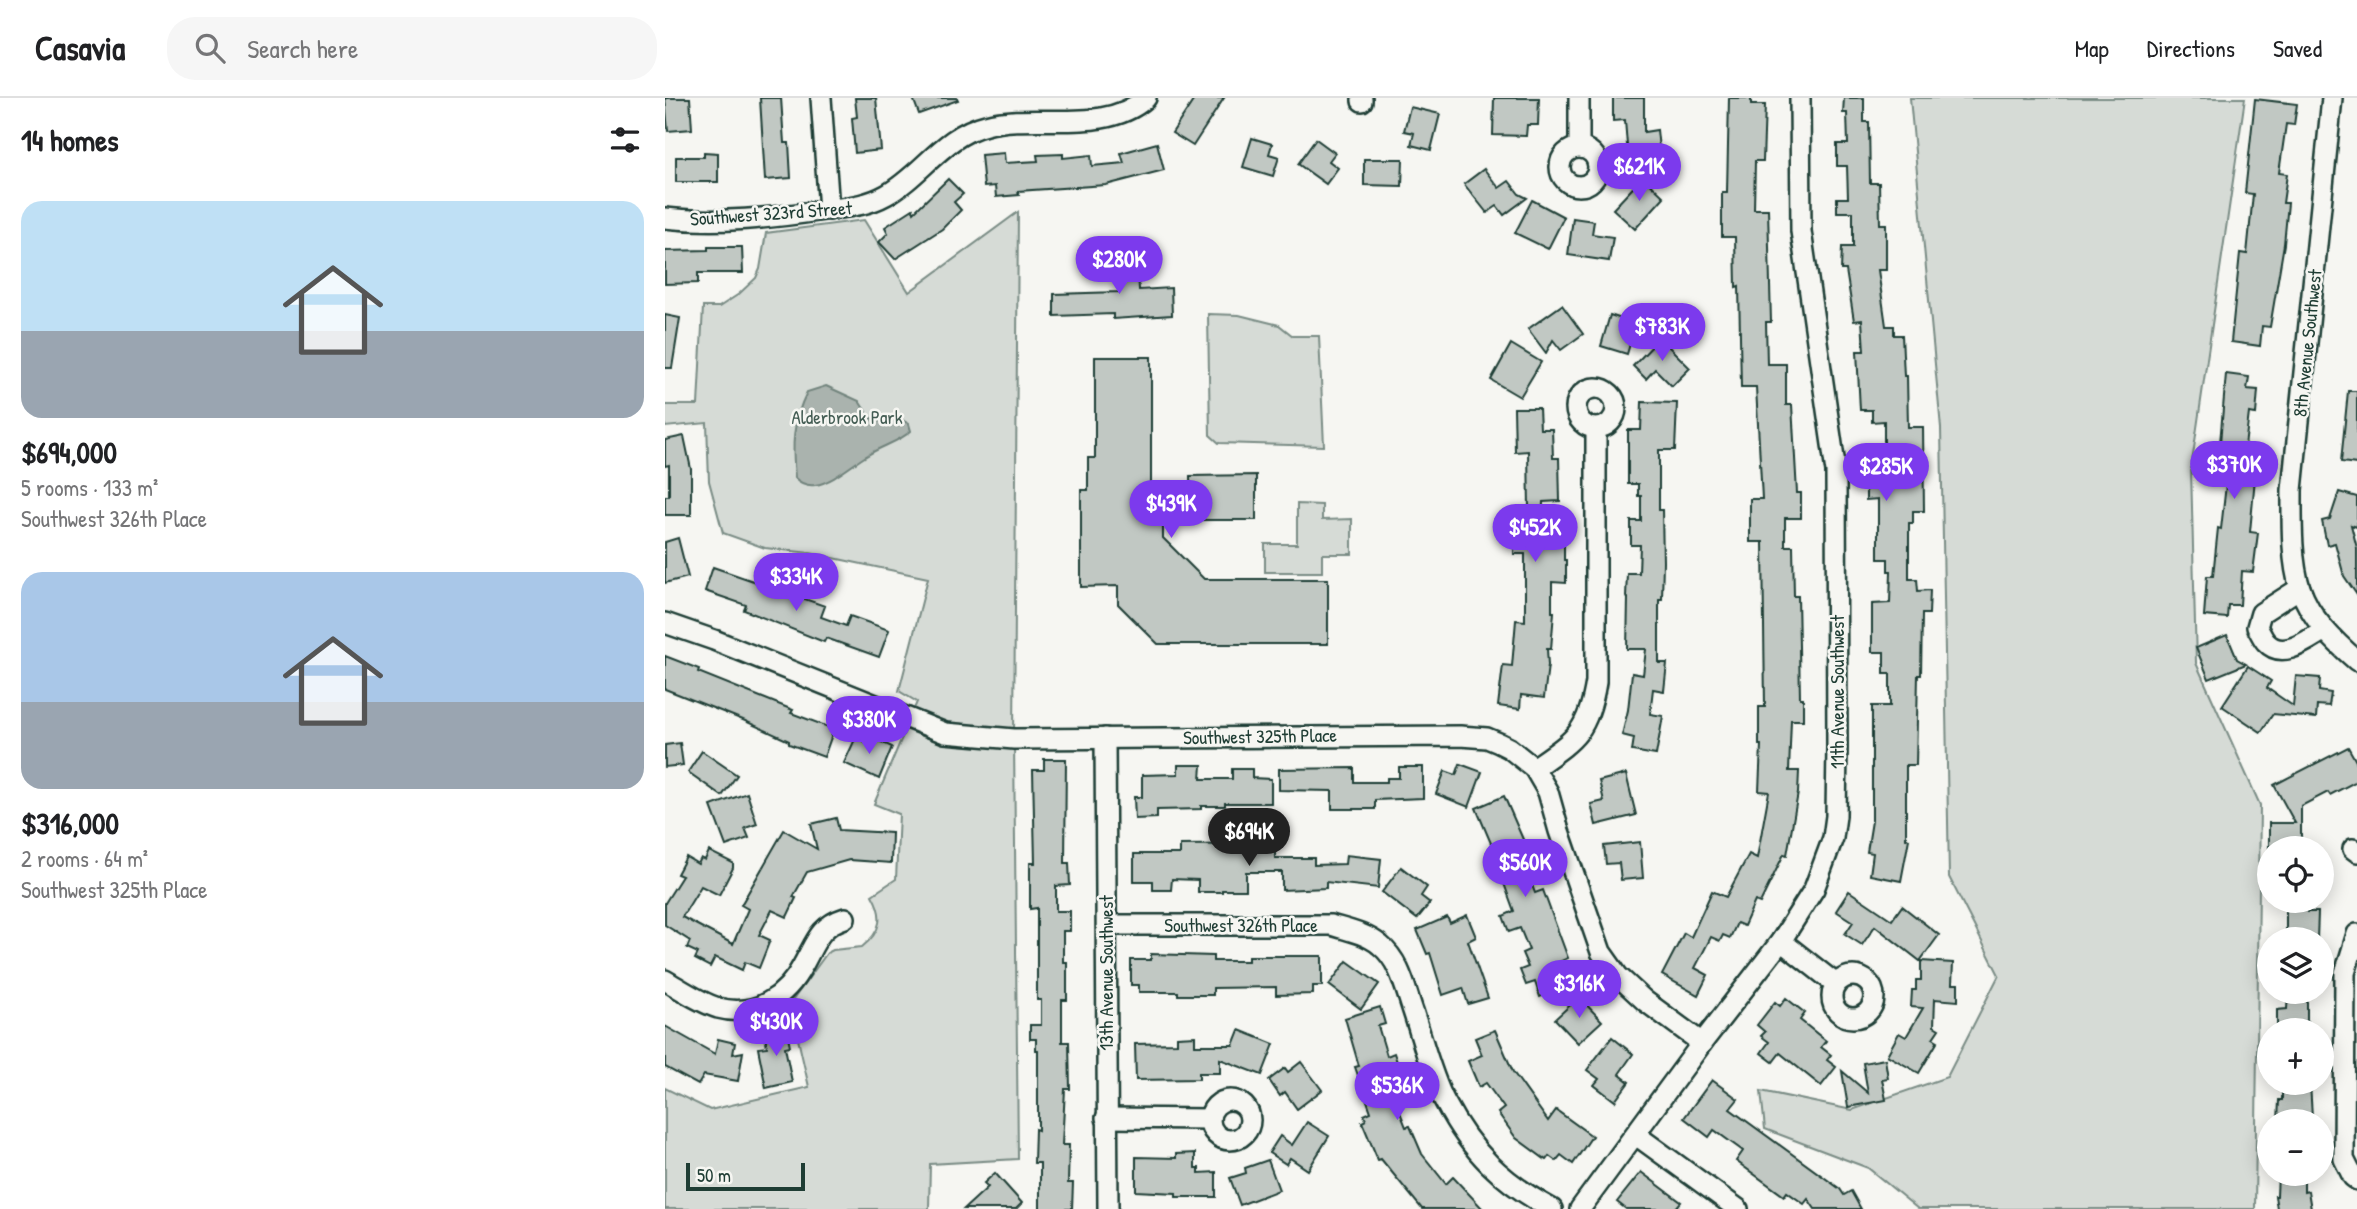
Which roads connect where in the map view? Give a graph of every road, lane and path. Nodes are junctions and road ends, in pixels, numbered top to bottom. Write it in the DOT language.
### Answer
graph roads {
  1 [pos="821,98"];
  2 [pos="1579,98"];
  3 [pos="1800,98"];
  4 [pos="2332,98"];
  5 [pos="1144,100"];
  6 [pos="1579,147"];
  7 [pos="829,209"];
  8 [pos="665,218"];
  9 [pos="1596,429"];
  10 [pos="2300,588"];
  11 [pos="665,623"];
  12 [pos="2325,630"];
  13 [pos="2357,661"];
  14 [pos="1105,738"];
  15 [pos="1534,768"];
  16 [pos="845,918"];
  17 [pos="1107,925"];
  18 [pos="2357,934"];
  19 [pos="1781,941"];
  20 [pos="665,981"];
  21 [pos="1836,984"];
  22 [pos="1702,1043"];
  23 [pos="1106,1118"];
  24 [pos="1210,1119"];
  25 [pos="1636,1135"];
  26 [pos="2357,1180"];
  27 [pos="1108,1209"];
  28 [pos="1552,1209"];
  29 [pos="1580,1209"];
  30 [pos="1738,1209"];
  1 -- 7 [label="street"];
  2 -- 6 [label="street"];
  3 -- 19 [label="street, 11th Avenue Southwest"];
  4 -- 10 [label="street, 8th Avenue Southwest"];
  5 -- 7 [label="street, Southwest 323rd Street"];
  7 -- 8 [label="street, Southwest 323rd Street"];
  9 -- 15 [label="street"];
  10 -- 12 [label="street, 8th Avenue Southwest"];
  10 -- 12 [label="street"];
  11 -- 14 [label="street, Southwest 325th Place"];
  12 -- 13 [label="street, 8th Avenue Southwest"];
  14 -- 15 [label="street, Southwest 325th Place"];
  14 -- 17 [label="street, 13th Avenue Southwest"];
  15 -- 22 [label="street, Southwest 325th Place"];
  16 -- 20 [label="street"];
  17 -- 23 [label="street, 13th Avenue Southwest"];
  17 -- 28 [label="street, Southwest 326th Place"];
  18 -- 26 [label="street"];
  19 -- 21 [label="street"];
  19 -- 22 [label="street, 11th Avenue Southwest"];
  22 -- 25 [label="street, 11th Avenue Southwest"];
  23 -- 24 [label="street"];
  23 -- 27 [label="street, 13th Avenue Southwest"];
  25 -- 29 [label="street, 11th Avenue Southwest"];
  25 -- 30 [label="street"];
}
